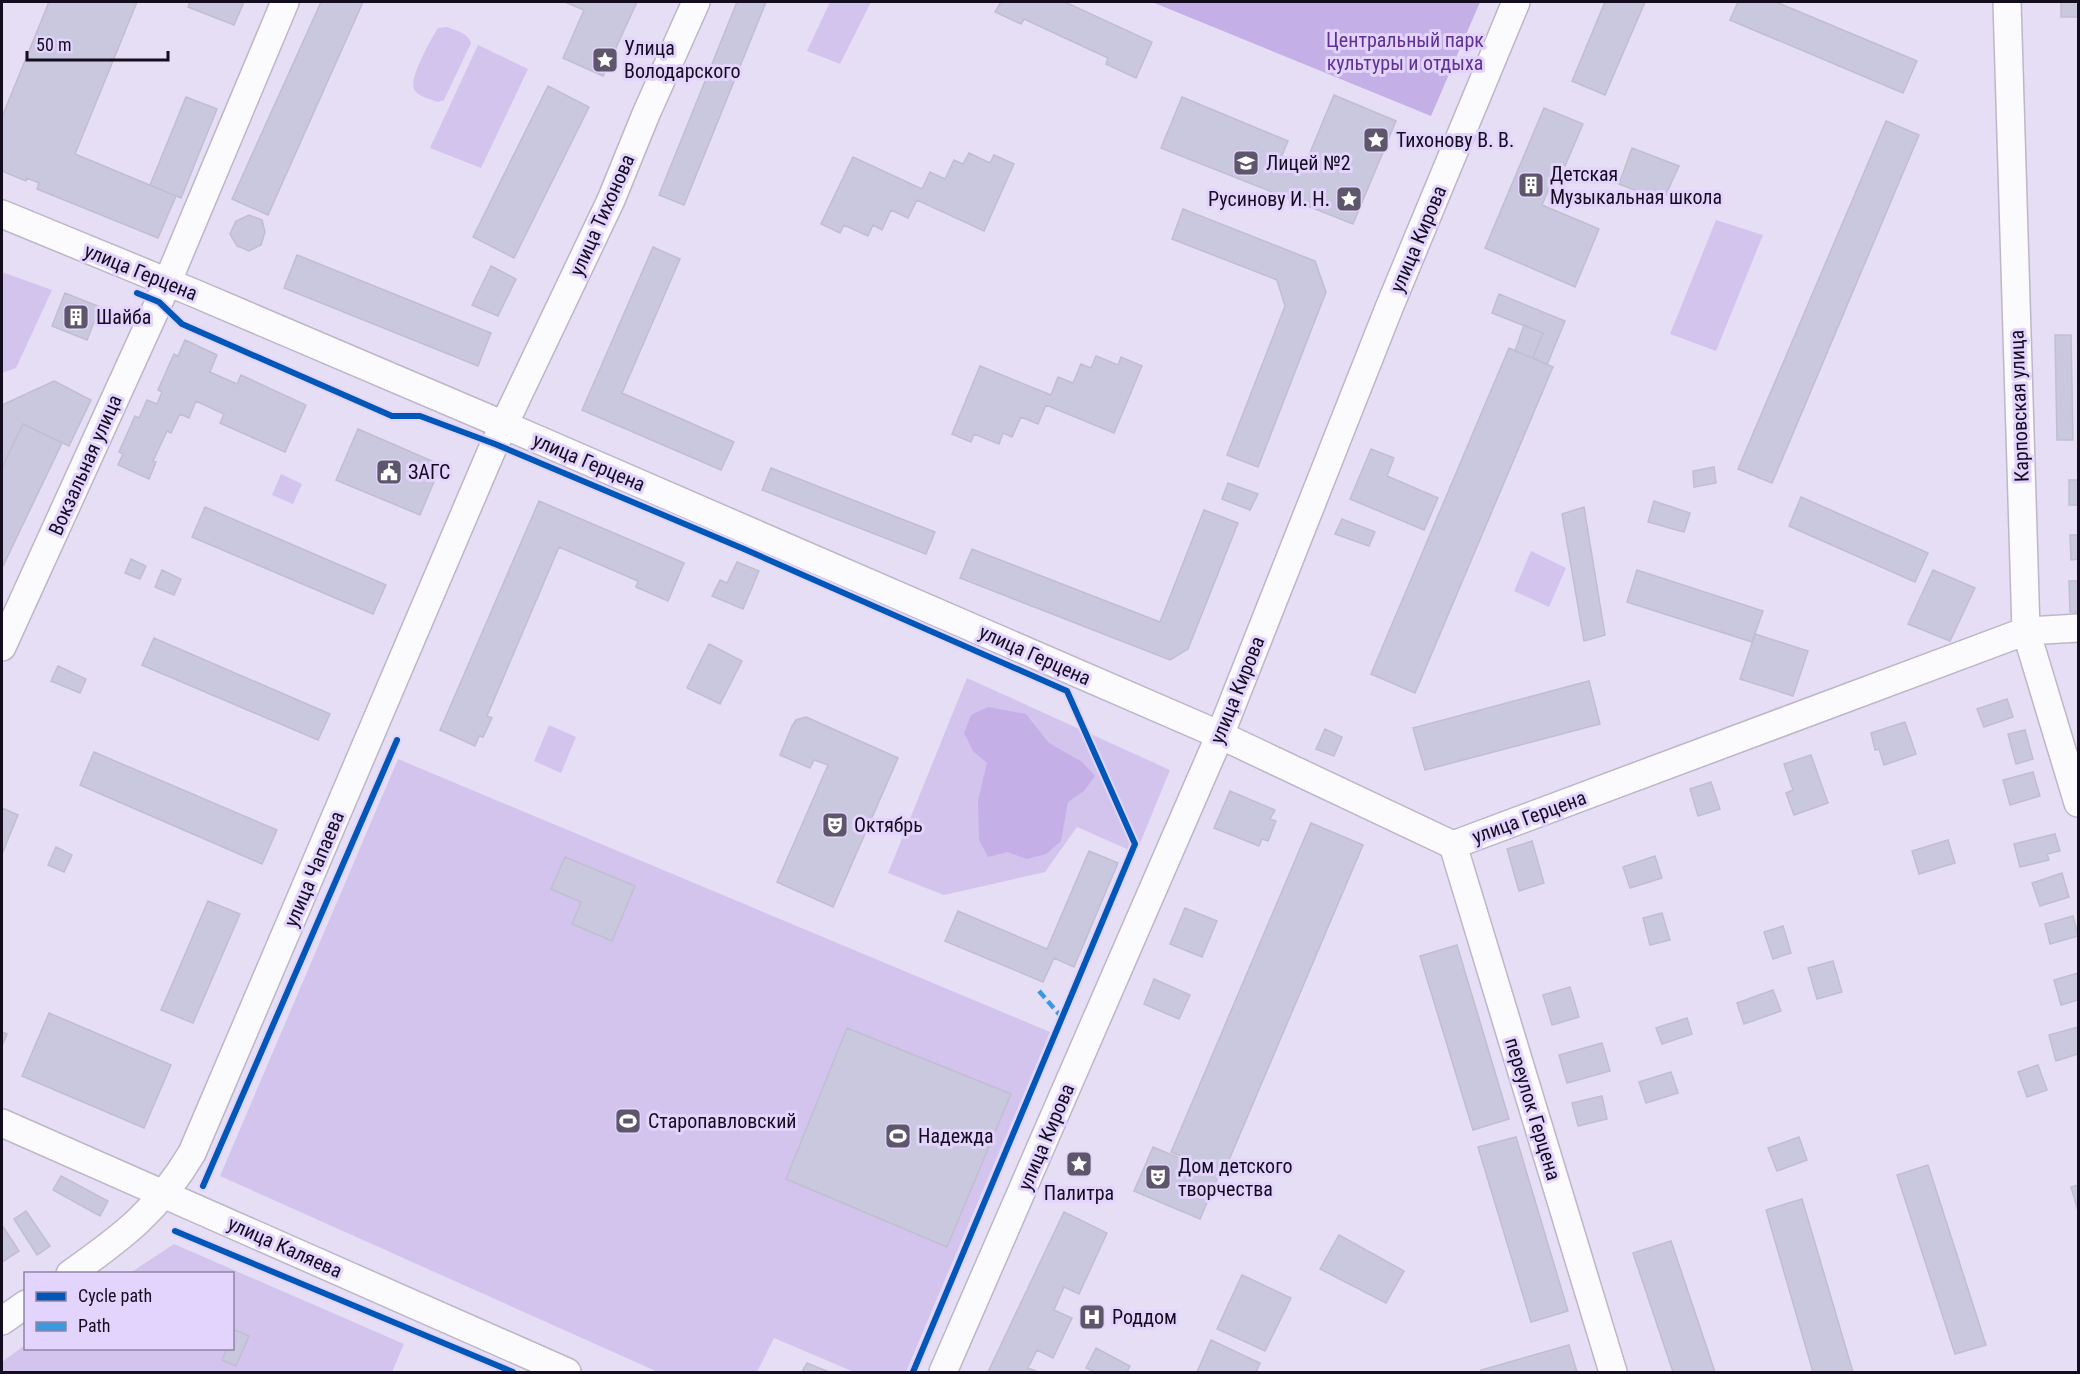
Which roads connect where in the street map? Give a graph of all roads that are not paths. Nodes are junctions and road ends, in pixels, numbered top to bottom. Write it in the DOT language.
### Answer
graph roads {
  1 [pos="285,2"];
  2 [pos="696,2"];
  3 [pos="1516,2"];
  4 [pos="2007,2"];
  5 [pos="2,214"];
  6 [pos="166,282"];
  7 [pos="503,426"];
  8 [pos="2079,628"];
  9 [pos="2026,631"];
  10 [pos="2,647"];
  11 [pos="1220,735"];
  12 [pos="2079,803"];
  13 [pos="1454,845"];
  14 [pos="2,1123"];
  15 [pos="164,1194"];
  16 [pos="73,1272"];
  17 [pos="24,1305"];
  18 [pos="2,1321"];
  19 [pos="567,1372"];
  20 [pos="944,1372"];
  21 [pos="1613,1372"];
  1 -- 6 [label="street, Вокзальная улица"];
  2 -- 7 [label="street, улица Тихонова"];
  3 -- 11 [label="street, улица Кирова"];
  4 -- 9 [label="street, Карповская улица"];
  5 -- 6 [label="street, улица Герцена"];
  6 -- 7 [label="street, улица Герцена"];
  6 -- 10 [label="street, Вокзальная улица"];
  7 -- 11 [label="street, улица Герцена"];
  7 -- 15 [label="street, улица Чапаева"];
  8 -- 9 [label="street, улица Герцена"];
  9 -- 12 [label="street, Карповская улица"];
  9 -- 13 [label="street, улица Герцена"];
  11 -- 13 [label="street, улица Герцена"];
  11 -- 20 [label="street, улица Кирова"];
  13 -- 21 [label="street, переулок Герцена"];
  14 -- 15 [label="street, улица Каляева"];
  15 -- 16 [label="street, улица Чапаева"];
  15 -- 19 [label="street, улица Каляева"];
  17 -- 18 [label="street"];
}
